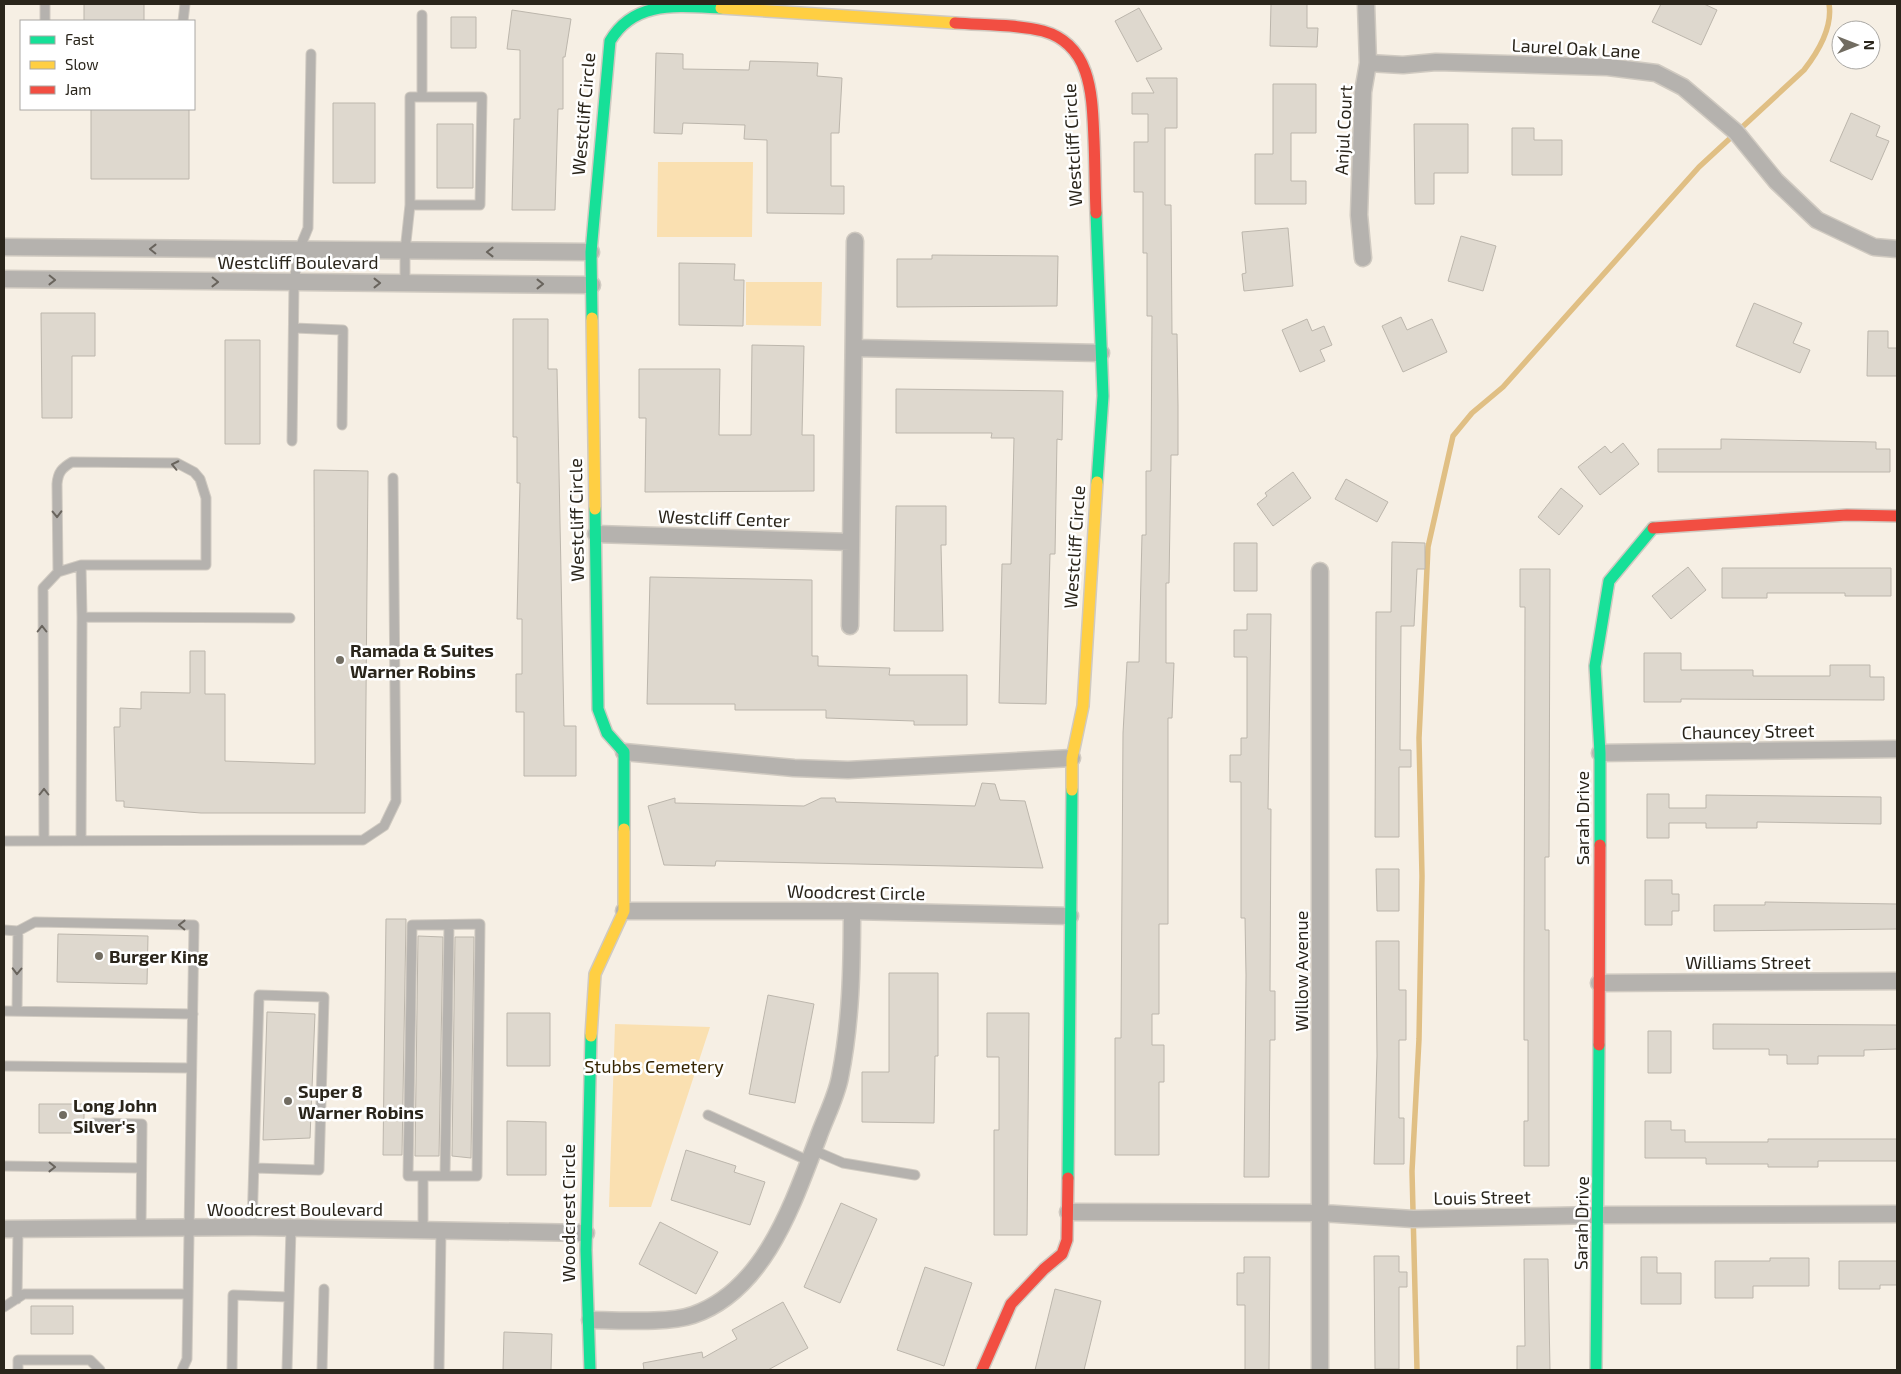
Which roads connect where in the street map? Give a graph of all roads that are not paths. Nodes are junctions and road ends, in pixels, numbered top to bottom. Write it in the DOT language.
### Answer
graph roads {
  1 [pos="45,4"];
  2 [pos="185,4"];
  3 [pos="1366,4"];
  4 [pos="422,15"];
  5 [pos="45,20"];
  6 [pos="183,20"];
  7 [pos="312,54"];
  8 [pos="1368,64"];
  9 [pos="422,98"];
  10 [pos="410,205"];
  11 [pos="855,241"];
  12 [pos="4,247"];
  13 [pos="299,250"];
  14 [pos="1897,250"];
  15 [pos="405,251"];
  16 [pos="591,252"];
  17 [pos="1362,258"];
  18 [pos="4,279"];
  19 [pos="294,282"];
  20 [pos="405,283"];
  21 [pos="592,285"];
  22 [pos="294,328"];
  23 [pos="854,348"];
  24 [pos="1100,353"];
  25 [pos="342,425"];
  26 [pos="292,441"];
  27 [pos="393,478"];
  28 [pos="1897,516"];
  29 [pos="596,534"];
  30 [pos="851,542"];
  31 [pos="81,565"];
  32 [pos="1320,571"];
  33 [pos="58,572"];
  34 [pos="82,617"];
  35 [pos="290,618"];
  36 [pos="850,626"];
  37 [pos="1897,749"];
  38 [pos="624,752"];
  39 [pos="1600,753"];
  40 [pos="1072,758"];
  41 [pos="81,840"];
  42 [pos="4,841"];
  43 [pos="44,841"];
  44 [pos="624,911"];
  45 [pos="852,911"];
  46 [pos="1070,916"];
  47 [pos="449,925"];
  48 [pos="4,930"];
  49 [pos="18,930"];
  50 [pos="1897,981"];
  51 [pos="1599,983"];
  52 [pos="4,1011"];
  53 [pos="17,1011"];
  54 [pos="193,1014"];
  55 [pos="4,1066"];
  56 [pos="191,1068"];
  57 [pos="708,1115"];
  58 [pos="93,1123"];
  59 [pos="811,1155"];
  60 [pos="4,1166"];
  61 [pos="141,1168"];
  62 [pos="254,1168"];
  63 [pos="915,1175"];
  64 [pos="423,1176"];
  65 [pos="445,1176"];
  66 [pos="1068,1212"];
  67 [pos="1321,1213"];
  68 [pos="1897,1214"];
  69 [pos="1599,1215"];
  70 [pos="252,1227"];
  71 [pos="141,1228"];
  72 [pos="188,1228"];
  73 [pos="291,1228"];
  74 [pos="11,1230"];
  75 [pos="423,1230"];
  76 [pos="441,1230"];
  77 [pos="586,1233"];
  78 [pos="324,1289"];
  79 [pos="187,1294"];
  80 [pos="289,1296"];
  81 [pos="17,1299"];
  82 [pos="4,1307"];
  83 [pos="590,1320"];
  84 [pos="18,1370"];
  85 [pos="100,1370"];
  86 [pos="182,1370"];
  87 [pos="232,1370"];
  88 [pos="287,1370"];
  89 [pos="322,1370"];
  90 [pos="439,1370"];
  91 [pos="590,1370"];
  92 [pos="982,1370"];
  93 [pos="1320,1370"];
  94 [pos="1596,1370"];
  1 -- 5 [label="lane"];
  2 -- 6 [label="lane"];
  3 -- 8 [label="street, Anjul Court"];
  4 -- 9 [label="lane"];
  7 -- 13 [label="lane"];
  8 -- 14 [label="street, Laurel Oak Lane"];
  8 -- 17 [label="street, Anjul Court"];
  9 -- 10 [label="lane"];
  9 -- 10 [label="lane"];
  10 -- 15 [label="lane"];
  11 -- 23 [label="street"];
  13 -- 12 [label="street, Westcliff Boulevard, one-way"];
  13 -- 15 [label="street, Westcliff Boulevard"];
  13 -- 19 [label="lane"];
  16 -- 15 [label="street, Westcliff Boulevard, one-way"];
  15 -- 20 [label="lane"];
  16 -- 21 [label="street, Westcliff Circle"];
  16 -- 24 [label="street, Westcliff Circle"];
  18 -- 19 [label="street, Westcliff Boulevard, one-way"];
  19 -- 20 [label="street, Westcliff Boulevard, one-way"];
  19 -- 22 [label="lane"];
  20 -- 21 [label="street, Westcliff Boulevard, one-way"];
  21 -- 29 [label="street, Westcliff Circle"];
  22 -- 25 [label="lane"];
  22 -- 26 [label="lane"];
  23 -- 24 [label="street"];
  23 -- 30 [label="street"];
  24 -- 40 [label="street, Westcliff Circle"];
  27 -- 41 [label="lane"];
  28 -- 39 [label="street, Sarah Drive"];
  29 -- 30 [label="street, Westcliff Center"];
  29 -- 38 [label="street, Westcliff Circle"];
  30 -- 36 [label="street"];
  31 -- 33 [label="lane"];
  31 -- 33 [label="lane, one-way"];
  31 -- 34 [label="lane"];
  32 -- 67 [label="street, Willow Avenue"];
  43 -- 33 [label="lane, one-way"];
  34 -- 35 [label="lane"];
  34 -- 41 [label="lane"];
  37 -- 39 [label="street, Chauncey Street"];
  38 -- 40 [label="street"];
  38 -- 44 [label="street"];
  39 -- 51 [label="street, Sarah Drive"];
  40 -- 46 [label="street, Westcliff Circle"];
  41 -- 43 [label="lane"];
  42 -- 43 [label="lane"];
  44 -- 45 [label="street, Woodcrest Circle"];
  44 -- 77 [label="street, Woodcrest Circle"];
  45 -- 46 [label="street, Woodcrest Circle"];
  45 -- 59 [label="street"];
  46 -- 66 [label="street"];
  47 -- 64 [label="lane"];
  47 -- 65 [label="lane"];
  47 -- 65 [label="lane"];
  48 -- 49 [label="lane"];
  49 -- 53 [label="lane, one-way"];
  54 -- 49 [label="lane, one-way"];
  50 -- 51 [label="street, Williams Street"];
  51 -- 69 [label="street, Sarah Drive"];
  52 -- 53 [label="lane"];
  53 -- 54 [label="lane"];
  54 -- 56 [label="lane"];
  55 -- 56 [label="lane"];
  56 -- 72 [label="lane"];
  57 -- 59 [label="lane"];
  58 -- 61 [label="lane"];
  59 -- 63 [label="lane"];
  59 -- 83 [label="street"];
  60 -- 61 [label="lane, one-way"];
  61 -- 71 [label="lane"];
  62 -- 62 [label="lane"];
  62 -- 70 [label="lane"];
  64 -- 65 [label="lane"];
  64 -- 75 [label="lane"];
  66 -- 67 [label="street, Louis Street"];
  66 -- 92 [label="street"];
  67 -- 69 [label="street, Louis Street"];
  67 -- 93 [label="street, Willow Avenue"];
  68 -- 69 [label="street, Louis Street"];
  69 -- 94 [label="street, Sarah Drive"];
  70 -- 72 [label="street, Woodcrest Boulevard"];
  70 -- 73 [label="street, Woodcrest Boulevard"];
  71 -- 72 [label="street, Woodcrest Boulevard"];
  71 -- 74 [label="street, Woodcrest Boulevard"];
  72 -- 79 [label="lane"];
  73 -- 75 [label="street, Woodcrest Boulevard"];
  73 -- 80 [label="lane"];
  74 -- 81 [label="lane"];
  75 -- 76 [label="street, Woodcrest Boulevard"];
  76 -- 77 [label="street, Woodcrest Boulevard"];
  76 -- 90 [label="lane"];
  77 -- 83 [label="street, Woodcrest Circle"];
  78 -- 89 [label="lane"];
  79 -- 81 [label="lane"];
  79 -- 86 [label="lane"];
  80 -- 87 [label="lane"];
  80 -- 88 [label="lane"];
  81 -- 82 [label="lane"];
  83 -- 91 [label="street, Woodcrest Circle"];
  84 -- 85 [label="lane"];
}
